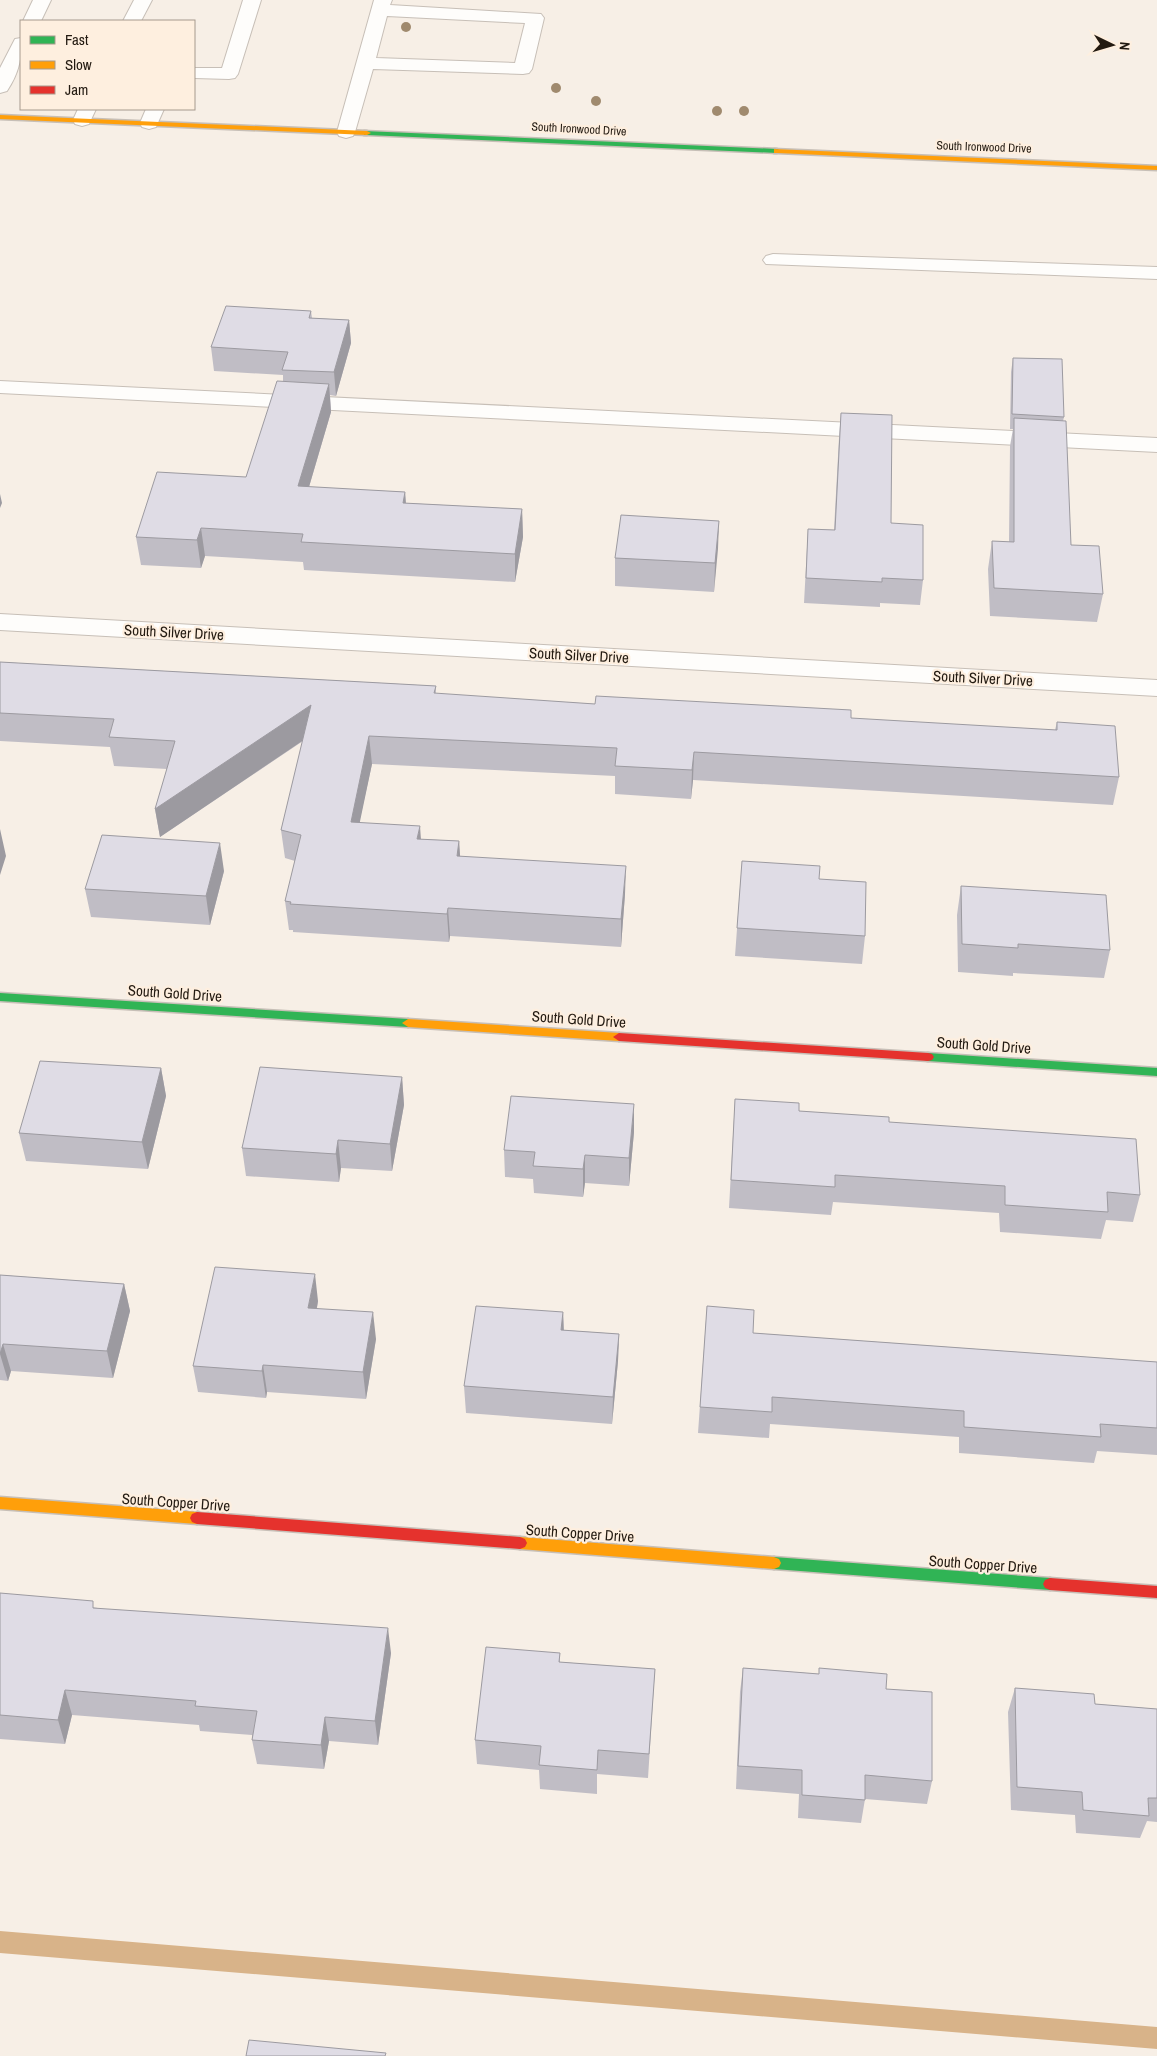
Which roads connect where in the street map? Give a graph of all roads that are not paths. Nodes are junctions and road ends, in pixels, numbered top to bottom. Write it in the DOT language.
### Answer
graph roads {
  1 [pos="42,0"];
  2 [pos="143,0"];
  3 [pos="252,0"];
  4 [pos="381,5"];
  5 [pos="32,20"];
  6 [pos="133,20"];
  7 [pos="20,44"];
  8 [pos="365,64"];
  9 [pos="5,66"];
  10 [pos="195,73"];
  11 [pos="0,87"];
  12 [pos="84,115"];
  13 [pos="152,116"];
  14 [pos="0,117"];
  15 [pos="346,132"];
  16 [pos="1157,168"];
  17 [pos="773,260"];
  18 [pos="1157,273"];
  19 [pos="0,387"];
  20 [pos="1157,445"];
  21 [pos="0,622"];
  22 [pos="1157,688"];
  23 [pos="0,997"];
  24 [pos="1157,1072"];
  25 [pos="0,1503"];
  26 [pos="1157,1592"];
  1 -- 5 [label="street"];
  2 -- 6 [label="street"];
  3 -- 10 [label="street"];
  4 -- 8 [label="street"];
  4 -- 8 [label="street"];
  7 -- 9 [label="street"];
  8 -- 15 [label="street"];
  9 -- 11 [label="street"];
  12 -- 13 [label="street, South Ironwood Drive"];
  12 -- 14 [label="street, South Ironwood Drive"];
  13 -- 15 [label="street, South Ironwood Drive"];
  15 -- 16 [label="street, South Ironwood Drive"];
  17 -- 18 [label="street"];
  19 -- 20 [label="street"];
  21 -- 22 [label="street, South Silver Drive"];
  23 -- 24 [label="street, South Gold Drive"];
  25 -- 26 [label="street, South Copper Drive"];
}
